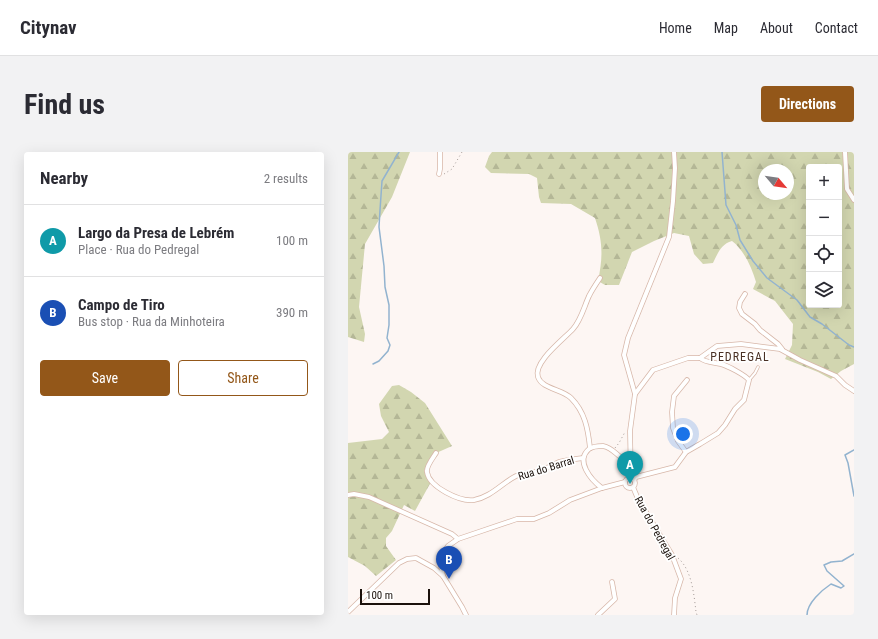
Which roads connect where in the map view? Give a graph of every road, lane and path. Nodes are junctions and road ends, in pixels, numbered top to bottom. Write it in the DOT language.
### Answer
graph roads {
  1 [pos="440,152"];
  2 [pos="462,152"];
  3 [pos="674,152"];
  4 [pos="845,152"];
  5 [pos="439,174"];
  6 [pos="854,200"];
  7 [pos="600,278"];
  8 [pos="745,294"];
  9 [pos="784,351"];
  10 [pos="700,358"];
  11 [pos="758,367"];
  12 [pos="687,380"];
  13 [pos="749,380"];
  14 [pos="854,391"];
  15 [pos="635,394"];
  16 [pos="630,431"];
  17 [pos="590,448"];
  18 [pos="613,450"];
  19 [pos="686,452"];
  20 [pos="436,453"];
  21 [pos="583,458"];
  22 [pos="630,458"];
  23 [pos="632,479"];
  24 [pos="625,482"];
  25 [pos="633,487"];
  26 [pos="602,488"];
  27 [pos="348,495"];
  28 [pos="458,539"];
  29 [pos="672,555"];
  30 [pos="443,576"];
  31 [pos="612,582"];
  32 [pos="348,612"];
  33 [pos="466,615"];
  34 [pos="598,615"];
  35 [pos="674,615"];
  36 [pos="697,615"];
  1 -- 5 [label="street"];
  2 -- 5 [label="path"];
  3 -- 15 [label="street"];
  4 -- 6 [label="street"];
  7 -- 17 [label="street"];
  8 -- 9 [label="street"];
  9 -- 10 [label="street"];
  9 -- 14 [label="street"];
  10 -- 13 [label="street"];
  10 -- 15 [label="street"];
  11 -- 13 [label="lane"];
  12 -- 19 [label="street"];
  13 -- 19 [label="street"];
  15 -- 16 [label="street"];
  16 -- 18 [label="path"];
  16 -- 22 [label="street"];
  17 -- 18 [label="street"];
  17 -- 21 [label="street"];
  18 -- 22 [label="street"];
  19 -- 23 [label="street"];
  20 -- 21 [label="street, Rua do Barral"];
  21 -- 26 [label="street"];
  22 -- 23 [label="street"];
  23 -- 24 [label="street"];
  23 -- 25 [label="street"];
  24 -- 25 [label="street"];
  24 -- 26 [label="street"];
  25 -- 29 [label="street, Rua do Pedregal"];
  26 -- 28 [label="street"];
  27 -- 28 [label="street"];
  28 -- 30 [label="street"];
  29 -- 35 [label="street, Rua do Pedregal"];
  29 -- 36 [label="path"];
  30 -- 32 [label="street"];
  30 -- 33 [label="street"];
  31 -- 34 [label="street"];
}
